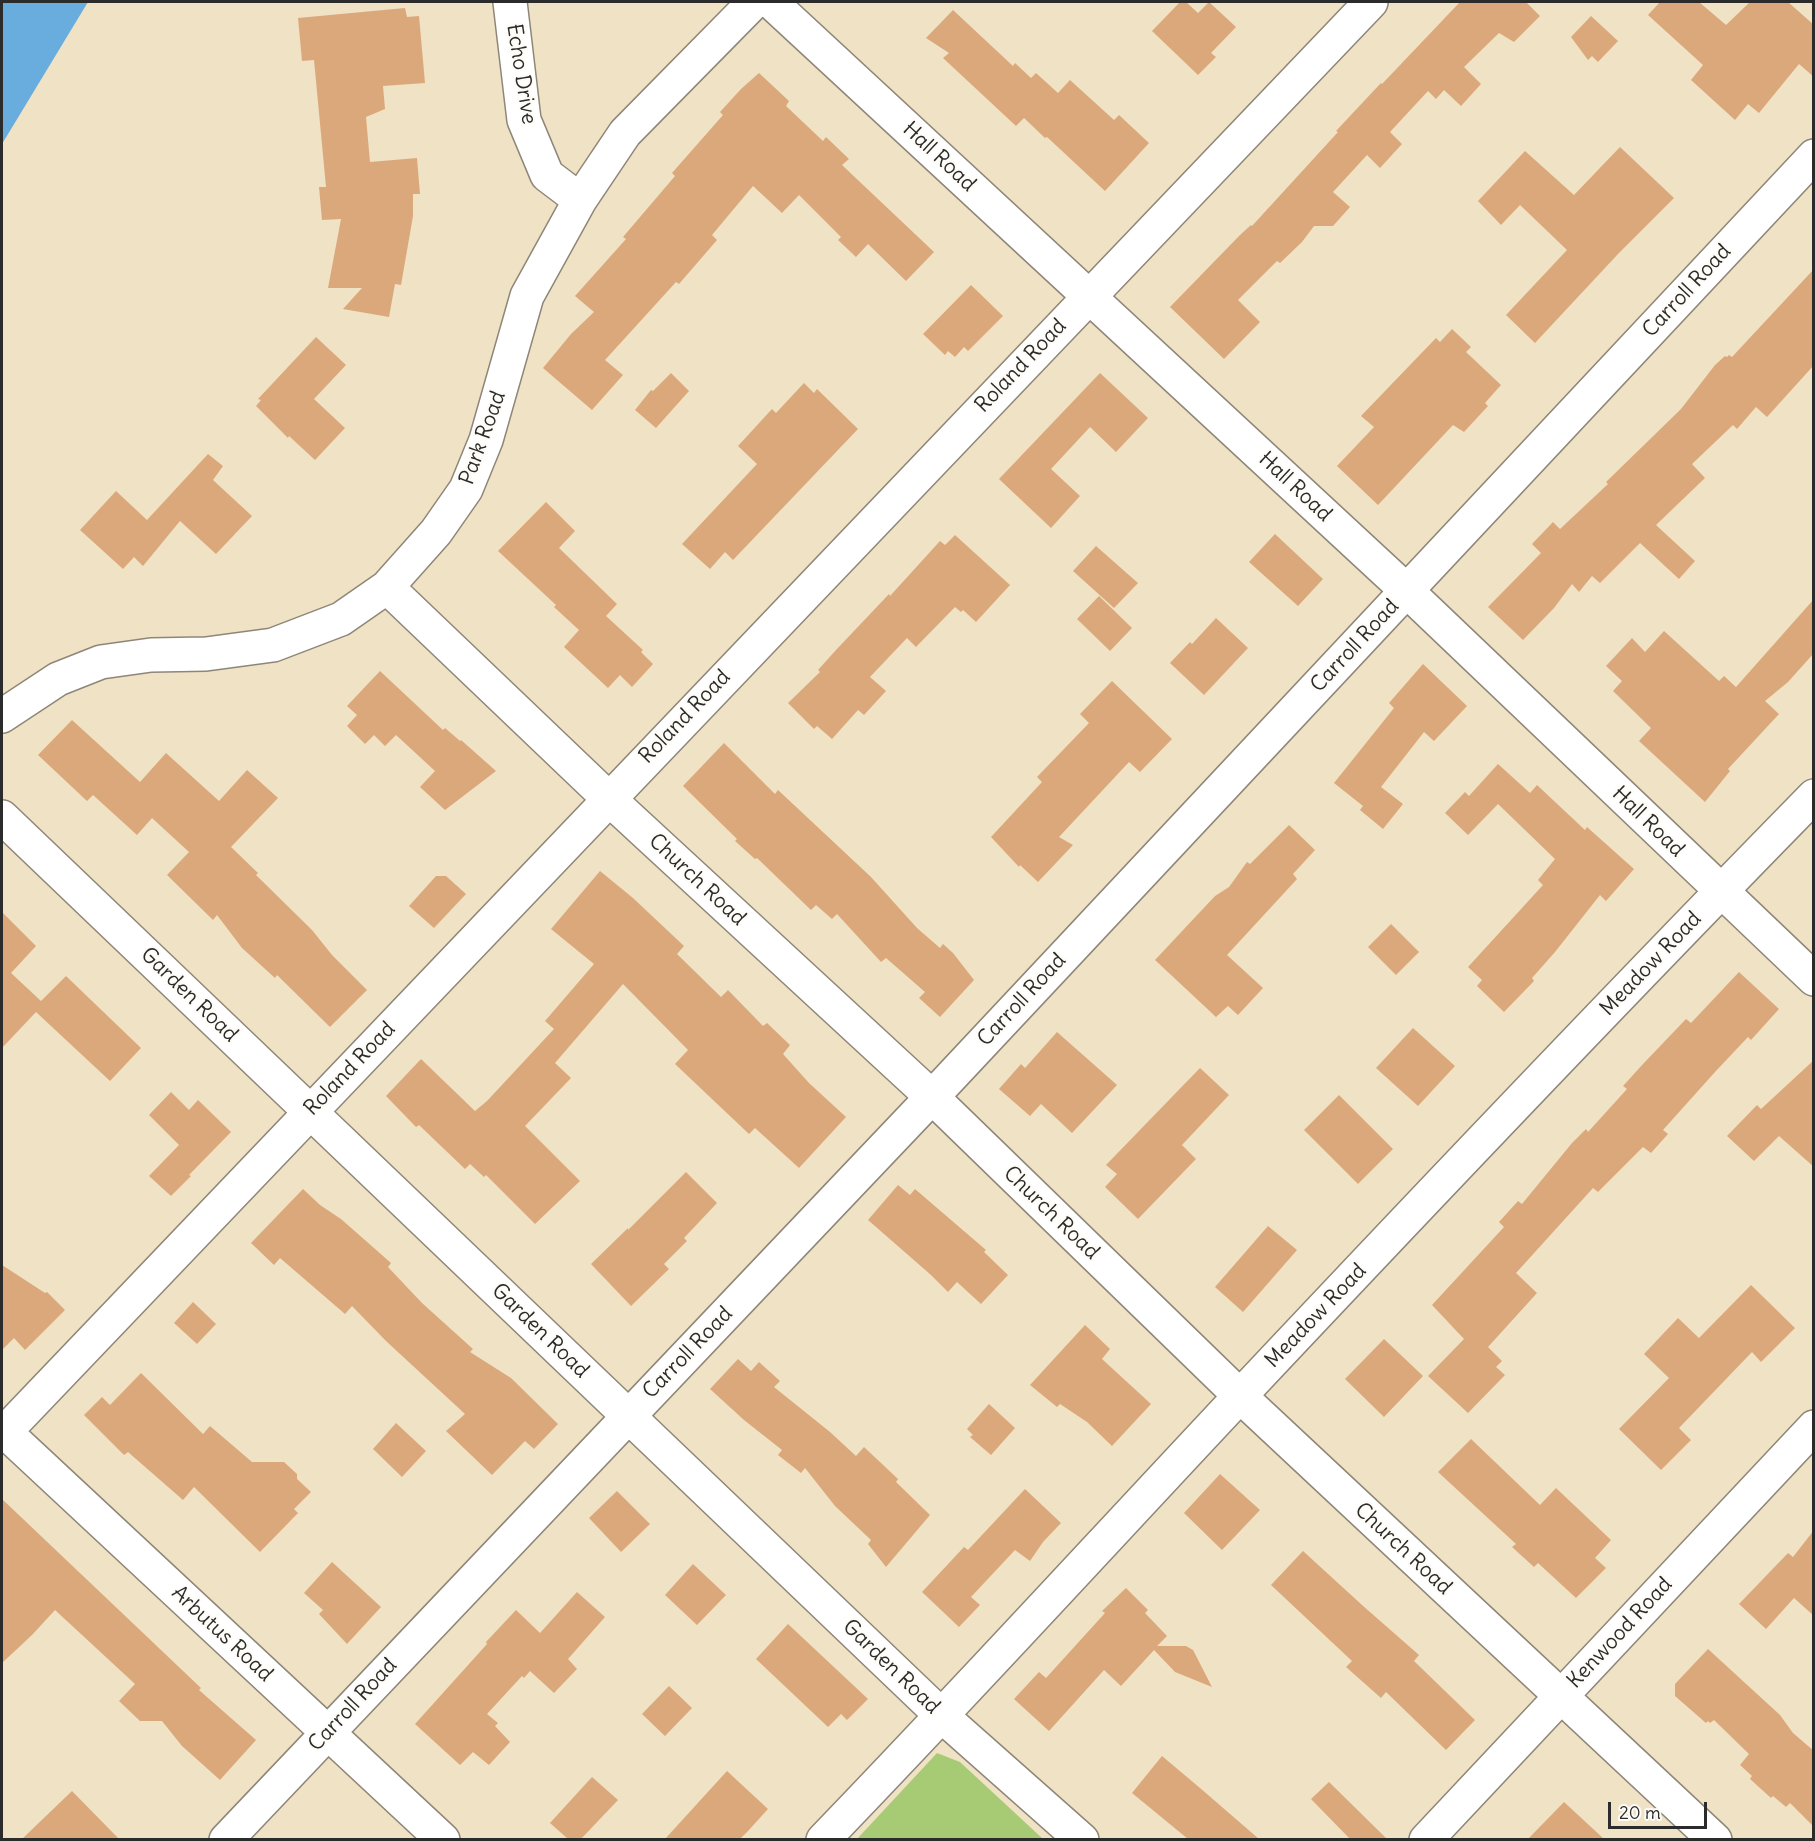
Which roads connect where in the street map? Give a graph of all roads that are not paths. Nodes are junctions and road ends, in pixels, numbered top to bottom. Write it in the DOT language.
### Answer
graph roads {
  1 [pos="510,2"];
  2 [pos="754,2"];
  3 [pos="771,2"];
  4 [pos="1371,2"];
  5 [pos="1814,156"];
  6 [pos="579,200"];
  7 [pos="1089,296"];
  8 [pos="387,587"];
  9 [pos="1407,591"];
  10 [pos="2,716"];
  11 [pos="1814,796"];
  12 [pos="608,798"];
  13 [pos="2,817"];
  14 [pos="1721,891"];
  15 [pos="1814,980"];
  16 [pos="932,1097"];
  17 [pos="310,1110"];
  18 [pos="1240,1396"];
  19 [pos="628,1416"];
  20 [pos="1814,1427"];
  21 [pos="2,1432"];
  22 [pos="1560,1697"];
  23 [pos="942,1716"];
  24 [pos="328,1732"];
  25 [pos="226,1839"];
  26 [pos="443,1839"];
  27 [pos="823,1839"];
  28 [pos="1082,1839"];
  29 [pos="1426,1839"];
  30 [pos="1715,1839"];
  1 -- 6 [label="street, Echo Drive"];
  2 -- 6 [label="street, Park Road"];
  3 -- 7 [label="street, Hall Road"];
  4 -- 7 [label="street, Roland Road"];
  5 -- 9 [label="street, Carroll Road"];
  6 -- 8 [label="street, Park Road"];
  7 -- 9 [label="street, Hall Road"];
  7 -- 12 [label="street, Roland Road"];
  8 -- 10 [label="street, Park Road"];
  8 -- 12 [label="street, Church Road"];
  9 -- 14 [label="street, Hall Road"];
  9 -- 16 [label="street, Carroll Road"];
  11 -- 14 [label="street, Meadow Road"];
  12 -- 16 [label="street, Church Road"];
  12 -- 17 [label="street, Roland Road"];
  13 -- 17 [label="street, Garden Road"];
  14 -- 15 [label="street, Hall Road"];
  14 -- 18 [label="street, Meadow Road"];
  16 -- 18 [label="street, Church Road"];
  16 -- 19 [label="street, Carroll Road"];
  17 -- 19 [label="street, Garden Road"];
  17 -- 21 [label="street, Roland Road"];
  18 -- 22 [label="street, Church Road"];
  18 -- 23 [label="street, Meadow Road"];
  19 -- 23 [label="street, Garden Road"];
  19 -- 24 [label="street, Carroll Road"];
  20 -- 22 [label="street, Kenwood Road"];
  21 -- 24 [label="street, Arbutus Road"];
  22 -- 29 [label="street, Kenwood Road"];
  22 -- 30 [label="street, Church Road"];
  23 -- 27 [label="street, Meadow Road"];
  23 -- 28 [label="street, Garden Road"];
  24 -- 25 [label="street, Carroll Road"];
  24 -- 26 [label="street, Arbutus Road"];
}
